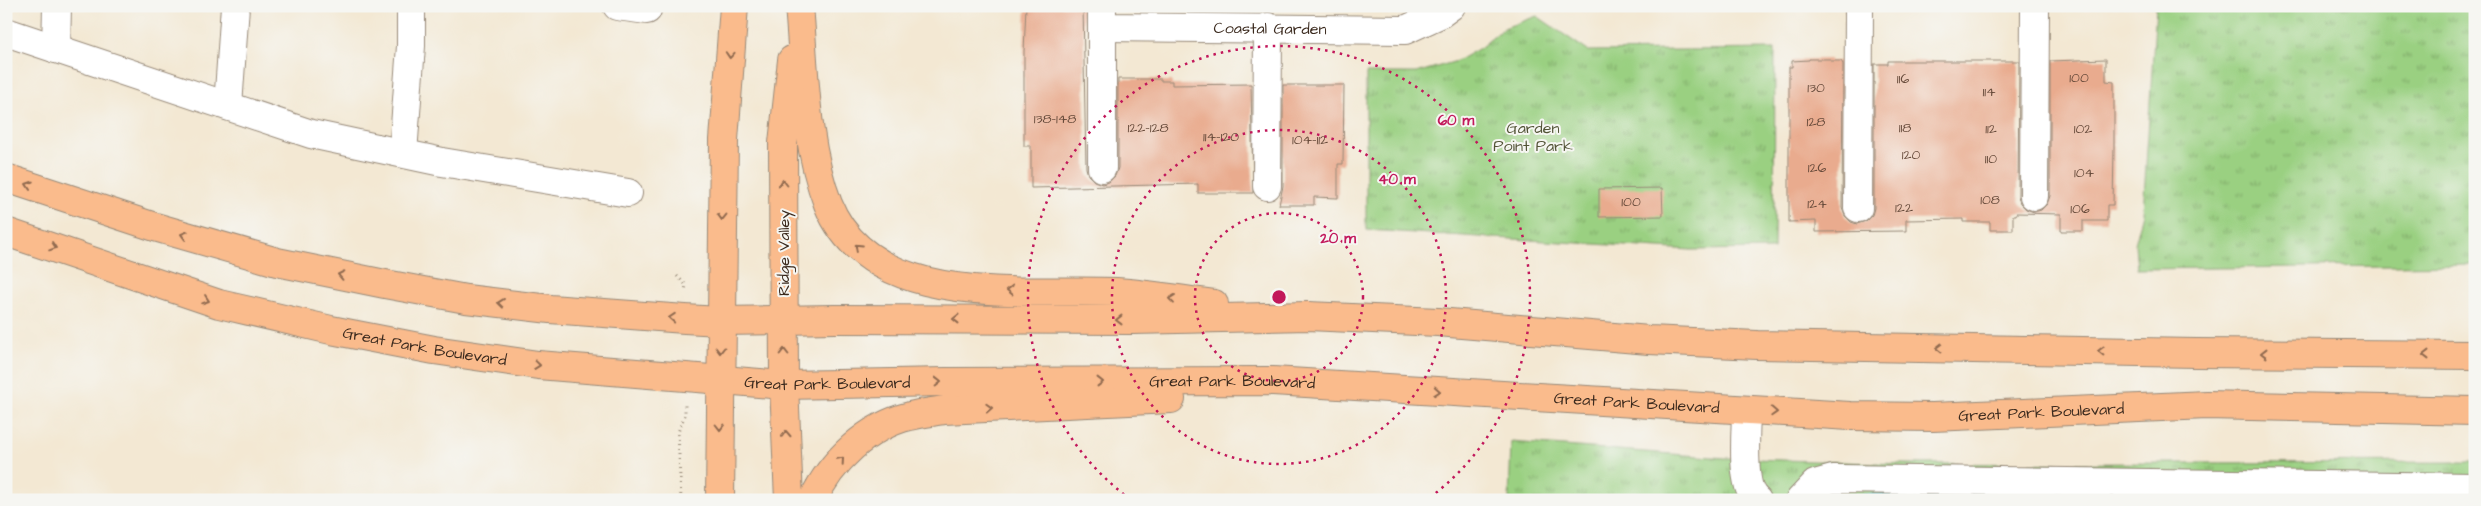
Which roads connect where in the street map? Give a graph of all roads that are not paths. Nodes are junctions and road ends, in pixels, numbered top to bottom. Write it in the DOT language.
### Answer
graph roads {
  1 [pos="57,6"];
  2 [pos="235,6"];
  3 [pos="411,6"];
  4 [pos="617,6"];
  5 [pos="734,6"];
  6 [pos="798,6"];
  7 [pos="1451,6"];
  8 [pos="1859,6"];
  9 [pos="2034,6"];
  10 [pos="647,10"];
  11 [pos="1102,17"];
  12 [pos="1268,27"];
  13 [pos="6,32"];
  14 [pos="56,49"];
  15 [pos="228,106"];
  16 [pos="403,153"];
  17 [pos="1102,168"];
  18 [pos="6,178"];
  19 [pos="1267,186"];
  20 [pos="628,193"];
  21 [pos="2034,196"];
  22 [pos="1858,208"];
  23 [pos="6,232"];
  24 [pos="1308,316"];
  25 [pos="784,319"];
  26 [pos="720,321"];
  27 [pos="2475,355"];
  28 [pos="720,379"];
  29 [pos="784,385"];
  30 [pos="1396,388"];
  31 [pos="1746,410"];
  32 [pos="2475,411"];
  33 [pos="2475,487"];
  34 [pos="720,500"];
  35 [pos="789,500"];
  36 [pos="813,500"];
  37 [pos="1757,500"];
  38 [pos="1800,500"];
  1 -- 14 [label="street"];
  2 -- 15 [label="street"];
  3 -- 16 [label="street"];
  4 -- 10 [label="street"];
  5 -- 26 [label="main road, one-way"];
  24 -- 6 [label="main road, one-way"];
  25 -- 6 [label="main road, Ridge Valley, one-way"];
  7 -- 12 [label="street, Coastal Garden"];
  8 -- 22 [label="street"];
  9 -- 21 [label="street"];
  11 -- 12 [label="street, Coastal Garden"];
  11 -- 17 [label="street"];
  12 -- 19 [label="street"];
  13 -- 14 [label="street"];
  14 -- 15 [label="street"];
  15 -- 16 [label="street"];
  16 -- 20 [label="street"];
  26 -- 18 [label="main road, one-way"];
  23 -- 28 [label="main road, Great Park Boulevard, one-way"];
  24 -- 25 [label="main road, one-way"];
  27 -- 24 [label="main road, one-way"];
  25 -- 26 [label="main road"];
  29 -- 25 [label="main road, Ridge Valley, one-way"];
  26 -- 28 [label="main road, one-way"];
  28 -- 29 [label="main road, Great Park Boulevard"];
  28 -- 34 [label="main road, one-way"];
  29 -- 30 [label="main road, Great Park Boulevard, one-way"];
  35 -- 29 [label="main road, Ridge Valley, one-way"];
  30 -- 31 [label="main road, Great Park Boulevard, one-way"];
  36 -- 30 [label="main road, one-way"];
  31 -- 32 [label="main road, Great Park Boulevard, one-way"];
  31 -- 37 [label="street"];
  33 -- 38 [label="street"];
}
